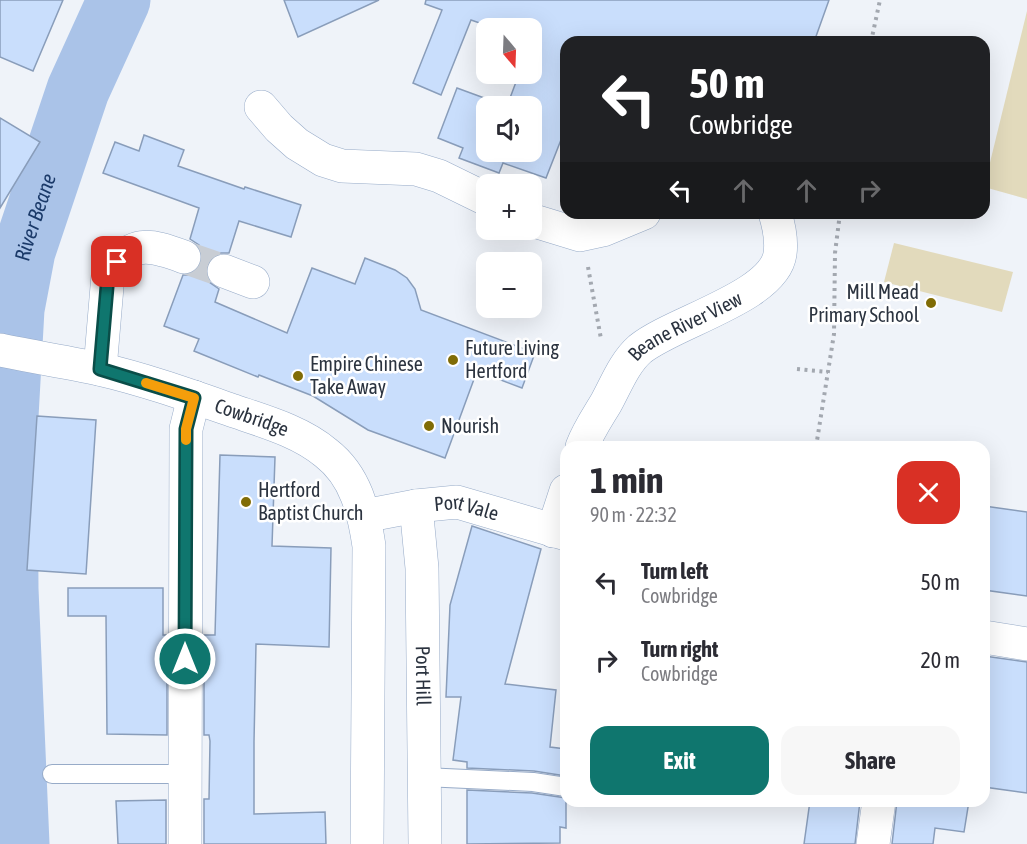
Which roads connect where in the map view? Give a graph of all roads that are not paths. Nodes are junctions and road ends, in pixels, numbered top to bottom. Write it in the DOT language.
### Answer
graph roads {
  1 [pos="261,107"];
  2 [pos="476,194"];
  3 [pos="630,219"];
  4 [pos="776,219"];
  5 [pos="542,223"];
  6 [pos="184,257"];
  7 [pos="0,350"];
  8 [pos="100,369"];
  9 [pos="194,398"];
  10 [pos="585,441"];
  11 [pos="416,506"];
  12 [pos="364,516"];
  13 [pos="559,532"];
  14 [pos="990,637"];
  15 [pos="1027,644"];
  16 [pos="52,774"];
  17 [pos="184,774"];
  18 [pos="424,777"];
  19 [pos="560,787"];
  20 [pos="878,807"];
  21 [pos="185,844"];
  22 [pos="367,844"];
  23 [pos="425,844"];
  24 [pos="873,844"];
  1 -- 2 [label="street"];
  3 -- 5 [label="street"];
  4 -- 10 [label="street, Beane River View"];
  6 -- 8 [label="street"];
  7 -- 8 [label="street, Cowbridge"];
  8 -- 9 [label="street, Cowbridge"];
  9 -- 12 [label="street, Cowbridge"];
  9 -- 17 [label="street"];
  11 -- 12 [label="street, Port Vale"];
  11 -- 13 [label="street, Port Vale"];
  11 -- 18 [label="street, Port Hill"];
  12 -- 22 [label="street"];
  14 -- 15 [label="street"];
  16 -- 17 [label="lane"];
  17 -- 21 [label="street"];
  18 -- 19 [label="lane"];
  18 -- 23 [label="street, Port Hill"];
  20 -- 24 [label="street"];
}
